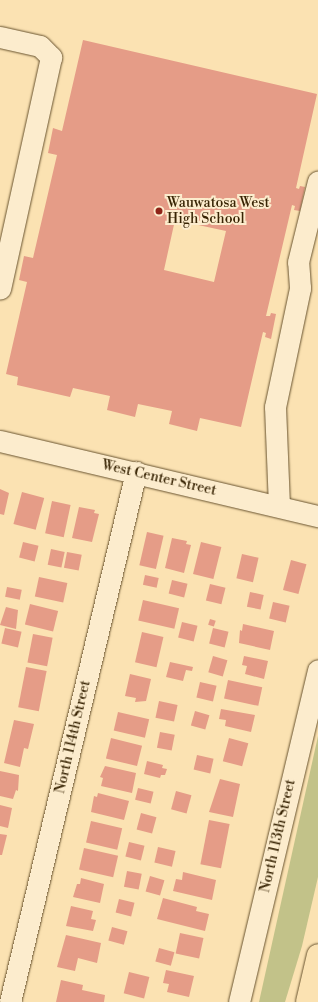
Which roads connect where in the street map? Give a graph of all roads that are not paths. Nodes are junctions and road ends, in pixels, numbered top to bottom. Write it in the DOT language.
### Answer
graph roads {
  1 [pos="0,36"];
  2 [pos="318,181"];
  3 [pos="0,288"];
  4 [pos="0,441"];
  5 [pos="136,472"];
  6 [pos="279,506"];
  7 [pos="318,516"];
  8 [pos="318,670"];
  9 [pos="318,956"];
  10 [pos="10,1002"];
  11 [pos="239,1002"];
  12 [pos="307,1002"];
  1 -- 3 [label="street"];
  2 -- 6 [label="street"];
  4 -- 5 [label="street, West Center Street"];
  5 -- 6 [label="street, West Center Street"];
  5 -- 10 [label="street, North 114th Street"];
  6 -- 7 [label="street, West Center Street"];
  8 -- 11 [label="street, North 113th Street"];
  9 -- 12 [label="highway"];
}
